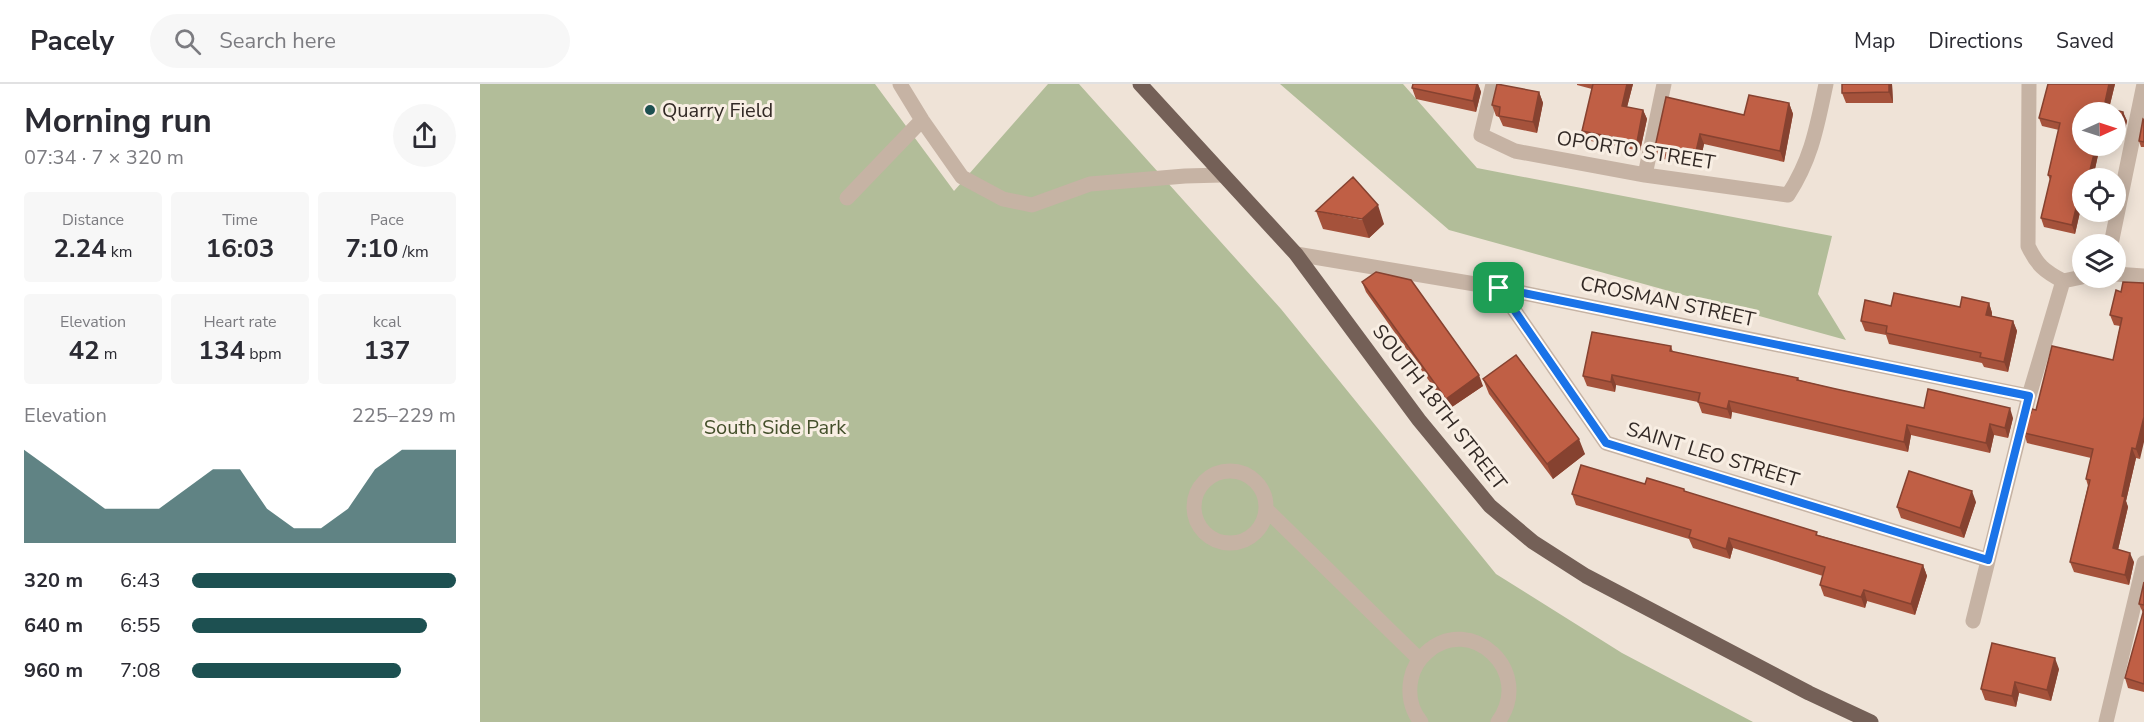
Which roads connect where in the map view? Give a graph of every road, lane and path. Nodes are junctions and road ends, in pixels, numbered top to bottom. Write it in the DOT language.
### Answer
graph roads {
  1 [pos="900,84"];
  2 [pos="1140,84"];
  3 [pos="1493,84"];
  4 [pos="1664,84"];
  5 [pos="1826,84"];
  6 [pos="2029,84"];
  7 [pos="2144,84"];
  8 [pos="922,120"];
  9 [pos="1222,175"];
  10 [pos="1646,175"];
  11 [pos="847,198"];
  12 [pos="2112,234"];
  13 [pos="1296,254"];
  14 [pos="2126,275"];
  15 [pos="2144,276"];
  16 [pos="2072,279"];
  17 [pos="2063,281"];
  18 [pos="1499,288"];
  19 [pos="2029,396"];
  20 [pos="1266,508"];
  21 [pos="1988,560"];
  22 [pos="2144,563"];
  23 [pos="1973,621"];
  24 [pos="1419,659"];
  25 [pos="1421,722"];
  26 [pos="1498,722"];
  27 [pos="1871,722"];
  28 [pos="2106,722"];
  1 -- 8 [label="street"];
  2 -- 9 [label="main road, SOUTH 18TH STREET"];
  3 -- 10 [label="street, OPORTO STREET"];
  4 -- 10 [label="street"];
  5 -- 10 [label="street, OPORTO STREET"];
  6 -- 17 [label="street"];
  7 -- 12 [label="street"];
  8 -- 9 [label="street"];
  8 -- 11 [label="street"];
  9 -- 13 [label="main road, SOUTH 18TH STREET"];
  13 -- 18 [label="street, CROSMAN STREET"];
  13 -- 27 [label="main road, SOUTH 18TH STREET"];
  14 -- 15 [label="street"];
  16 -- 17 [label="street"];
  17 -- 19 [label="street"];
  18 -- 19 [label="street, CROSMAN STREET"];
  18 -- 21 [label="street, SAINT LEO STREET"];
  19 -- 21 [label="street"];
  20 -- 20 [label="street"];
  20 -- 24 [label="street"];
  21 -- 23 [label="street"];
  22 -- 28 [label="street"];
  24 -- 25 [label="street"];
  24 -- 26 [label="street"];
}
